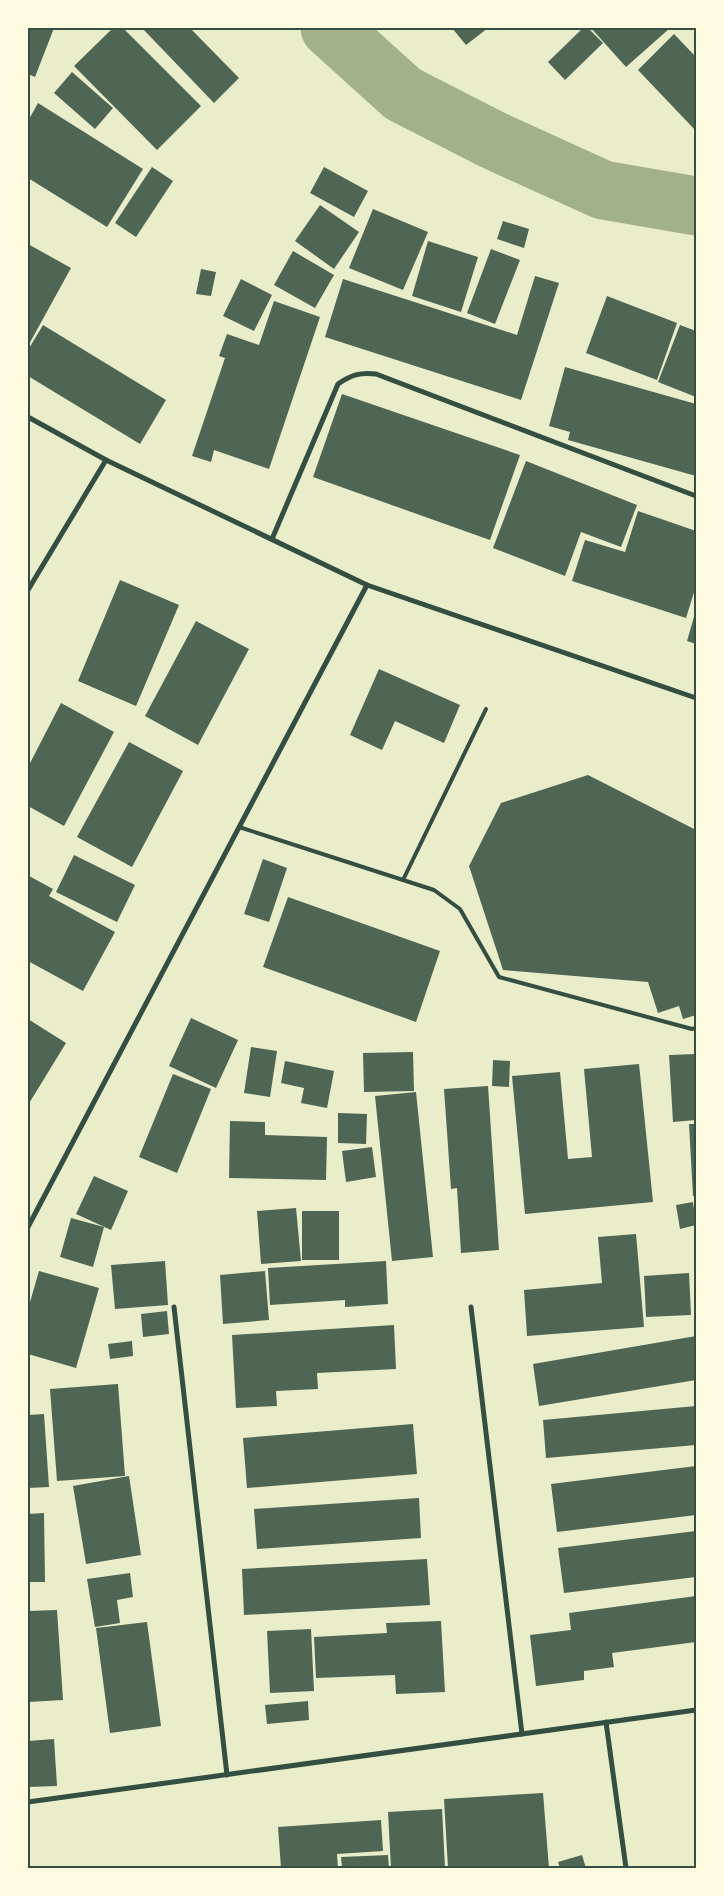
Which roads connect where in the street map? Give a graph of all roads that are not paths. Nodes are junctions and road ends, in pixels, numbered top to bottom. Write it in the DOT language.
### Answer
graph roads {
  1 [pos="28,418"];
  2 [pos="106,460"];
  3 [pos="696,496"];
  4 [pos="272,539"];
  5 [pos="367,585"];
  6 [pos="28,590"];
  7 [pos="696,698"];
  8 [pos="486,709"];
  9 [pos="240,827"];
  10 [pos="404,880"];
  11 [pos="696,1028"];
  12 [pos="28,1227"];
  13 [pos="174,1307"];
  14 [pos="471,1307"];
  15 [pos="696,1710"];
  16 [pos="606,1722"];
  17 [pos="522,1734"];
  18 [pos="228,1775"];
  19 [pos="28,1802"];
  20 [pos="626,1868"];
  1 -- 2 [label="street"];
  2 -- 4 [label="street"];
  2 -- 6 [label="street"];
  3 -- 4 [label="street"];
  4 -- 5 [label="street"];
  5 -- 7 [label="street"];
  5 -- 9 [label="street"];
  8 -- 10 [label="lane"];
  9 -- 10 [label="lane"];
  9 -- 12 [label="street"];
  10 -- 11 [label="lane"];
  13 -- 18 [label="street"];
  14 -- 17 [label="street"];
  15 -- 16 [label="street"];
  16 -- 17 [label="street"];
  16 -- 20 [label="street"];
  17 -- 18 [label="street"];
  18 -- 19 [label="street"];
}
